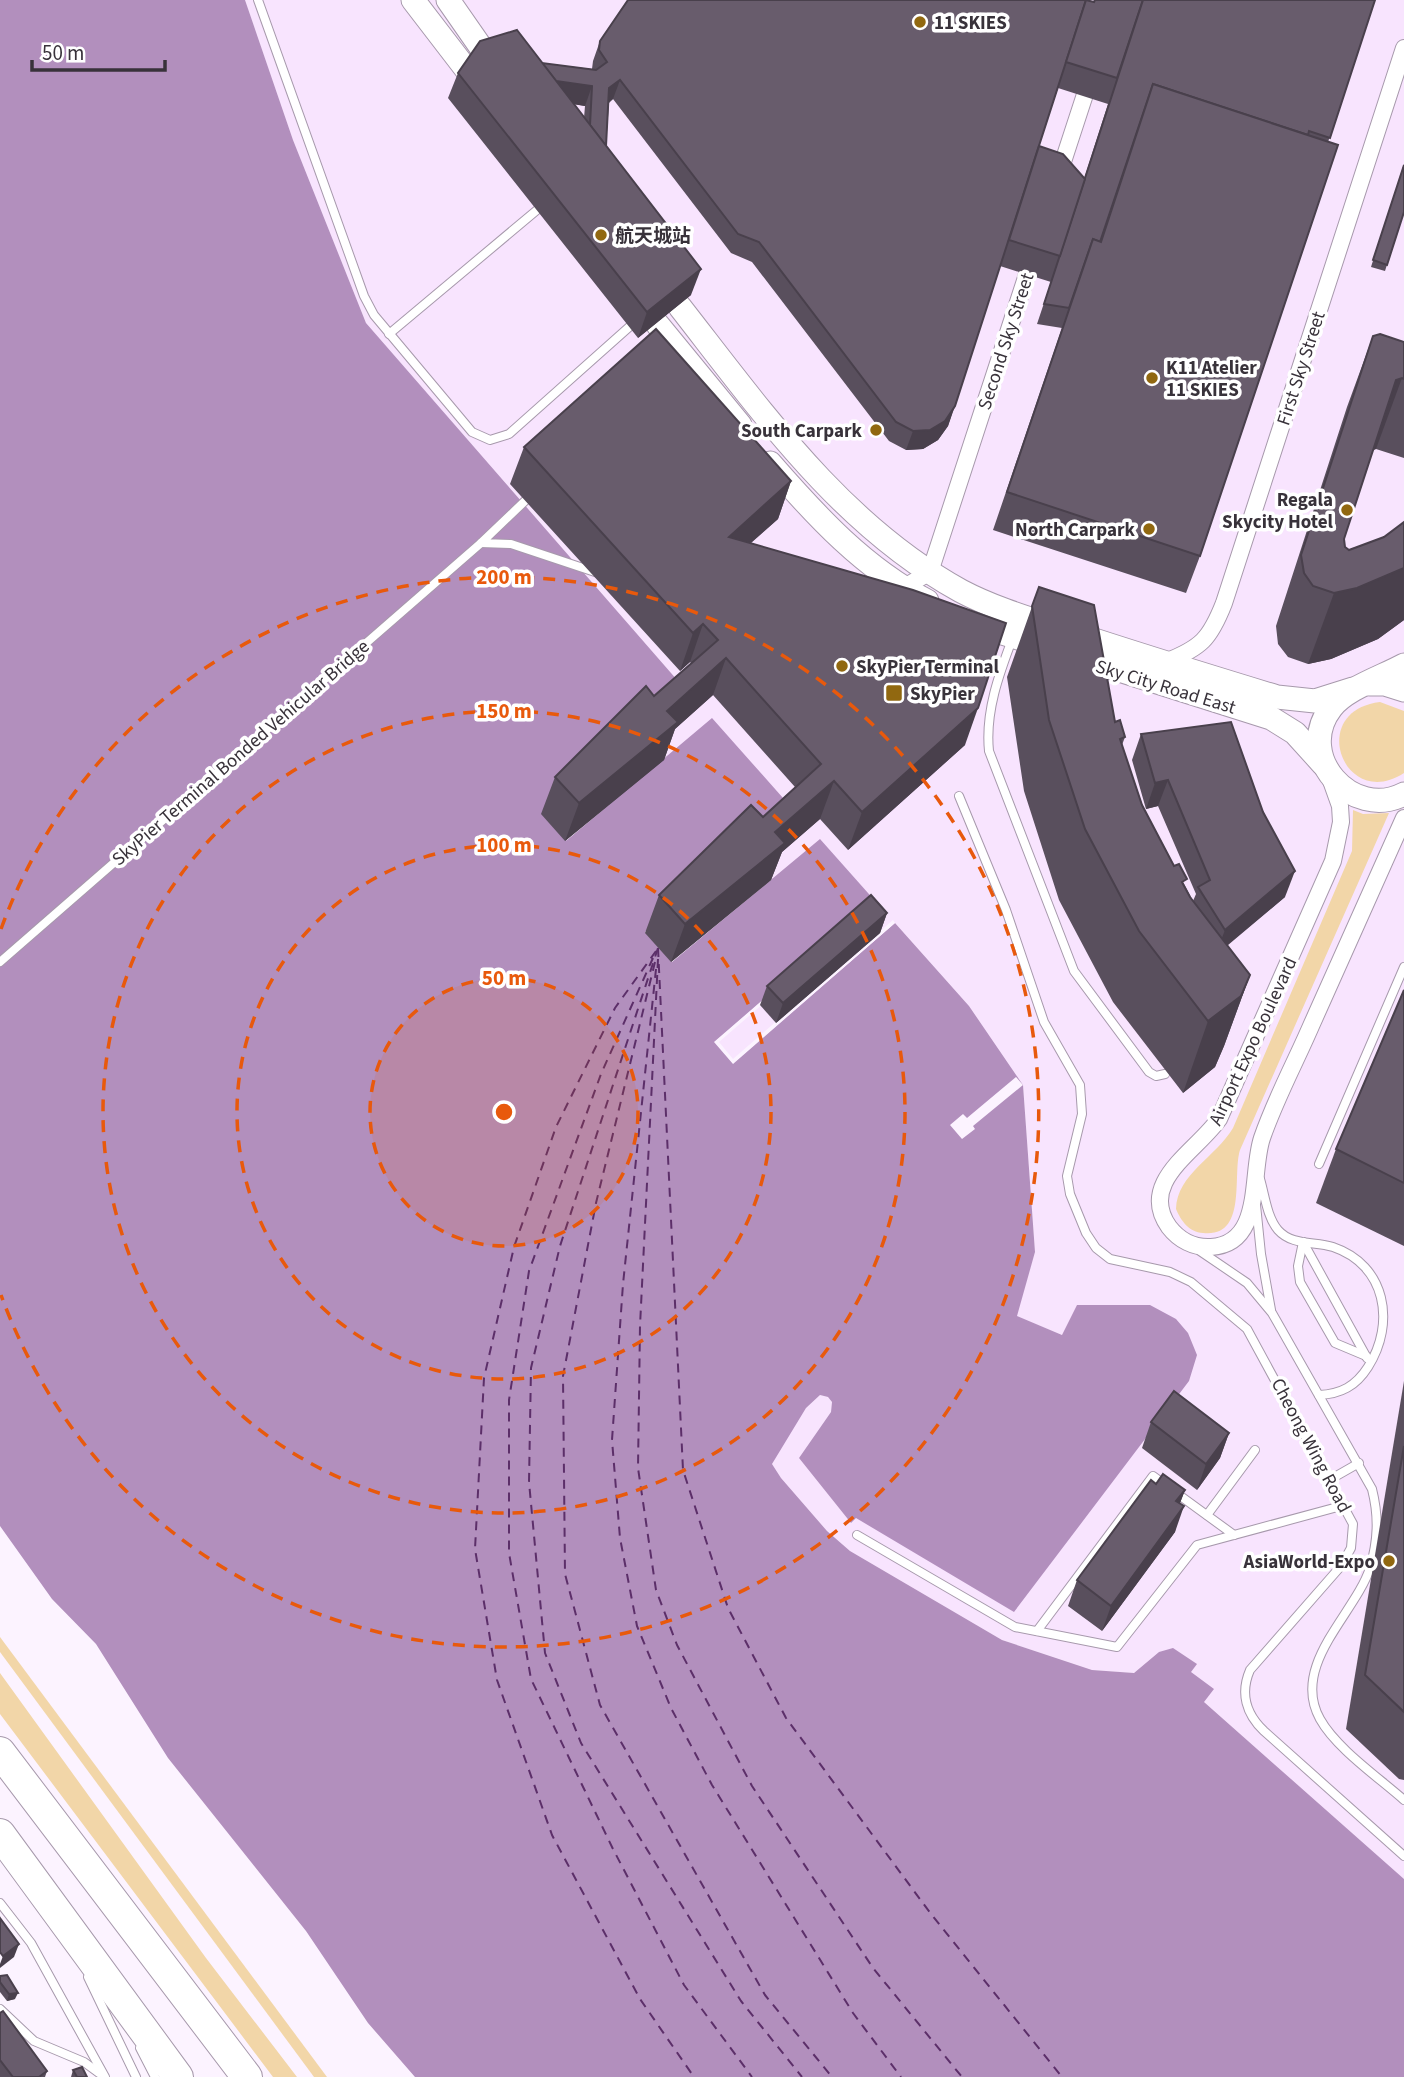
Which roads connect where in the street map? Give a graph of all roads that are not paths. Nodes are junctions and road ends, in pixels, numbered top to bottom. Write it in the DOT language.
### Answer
graph roads {
  1 [pos="258,0"];
  2 [pos="420,2"];
  3 [pos="457,3"];
  4 [pos="433,25"];
  5 [pos="1404,48"];
  6 [pos="489,59"];
  7 [pos="466,69"];
  8 [pos="1090,69"];
  9 [pos="1053,194"];
  10 [pos="543,205"];
  11 [pos="1040,234"];
  12 [pos="680,307"];
  13 [pos="653,318"];
  14 [pos="389,334"];
  15 [pos="481,543"];
  16 [pos="930,572"];
  17 [pos="903,588"];
  18 [pos="1013,638"];
  19 [pos="1165,662"];
  20 [pos="1404,665"];
  21 [pos="1361,687"];
  22 [pos="1404,690"];
  23 [pos="1326,770"];
  24 [pos="1404,794"];
  25 [pos="959,796"];
  26 [pos="1404,818"];
  27 [pos="0,962"];
  28 [pos="1404,967"];
  29 [pos="1166,1074"];
  30 [pos="1319,1164"];
  31 [pos="1255,1171"];
  32 [pos="1303,1242"];
  33 [pos="1189,1243"];
  34 [pos="1272,1313"];
  35 [pos="1368,1360"];
  36 [pos="1319,1395"];
  37 [pos="1255,1450"];
  38 [pos="1359,1463"];
  39 [pos="1331,1479"];
  40 [pos="1345,1505"];
  41 [pos="1207,1515"];
  42 [pos="857,1535"];
  43 [pos="1234,1535"];
  44 [pos="1037,1632"];
  45 [pos="0,1752"];
  46 [pos="1404,1800"];
  47 [pos="0,1834"];
  48 [pos="1404,1856"];
  49 [pos="0,1903"];
  50 [pos="57,1911"];
  51 [pos="79,1959"];
  52 [pos="97,1977"];
  53 [pos="0,2010"];
  54 [pos="34,2055"];
  55 [pos="105,2077"];
  56 [pos="136,2077"];
  57 [pos="155,2077"];
  58 [pos="178,2077"];
  59 [pos="247,2077"];
  1 -- 14 [label="lane"];
  2 -- 4 [label="street"];
  3 -- 4 [label="street"];
  3 -- 6 [label="street"];
  4 -- 7 [label="street"];
  5 -- 19 [label="street, First Sky Street"];
  8 -- 9 [label="street"];
  10 -- 14 [label="lane"];
  11 -- 16 [label="street, Second Sky Street"];
  12 -- 16 [label="street, Sky City Road East"];
  13 -- 14 [label="lane"];
  13 -- 17 [label="street, Sky City Road East"];
  15 -- 15 [label="lane, SkyPier Terminal Bonded Vehicular Bridge"];
  15 -- 27 [label="lane, SkyPier Terminal Bonded Vehicular Bridge"];
  16 -- 17 [label="street"];
  16 -- 19 [label="street, Sky City Road East"];
  17 -- 18 [label="street, Sky City Road East"];
  18 -- 23 [label="street, Sky City Road East"];
  18 -- 29 [label="lane"];
  19 -- 21 [label="street, Sky City Road East"];
  20 -- 21 [label="street, Airport Expo Boulevard"];
  21 -- 22 [label="street"];
  21 -- 23 [label="street, Airport Expo Boulevard"];
  23 -- 24 [label="street"];
  23 -- 33 [label="street, Airport Expo Boulevard"];
  25 -- 39 [label="lane, Cheong Wing Road"];
  26 -- 31 [label="street"];
  28 -- 30 [label="lane"];
  31 -- 32 [label="lane"];
  31 -- 33 [label="street"];
  31 -- 34 [label="lane"];
  32 -- 35 [label="lane"];
  32 -- 35 [label="lane"];
  32 -- 35 [label="lane"];
  33 -- 34 [label="lane"];
  34 -- 36 [label="lane"];
  35 -- 36 [label="lane"];
  36 -- 38 [label="lane"];
  37 -- 41 [label="lane"];
  38 -- 39 [label="lane"];
  38 -- 46 [label="lane"];
  39 -- 40 [label="lane, Cheong Wing Road"];
  40 -- 43 [label="lane"];
  40 -- 48 [label="lane, Cheong Wing Road"];
  41 -- 43 [label="lane"];
  41 -- 44 [label="lane"];
  42 -- 44 [label="lane"];
  43 -- 44 [label="lane"];
  45 -- 59 [label="highway"];
  47 -- 50 [label="highway"];
  49 -- 55 [label="lane"];
  50 -- 51 [label="lane"];
  50 -- 52 [label="highway"];
  52 -- 56 [label="lane"];
  52 -- 57 [label="lane"];
  52 -- 58 [label="highway"];
  53 -- 54 [label="lane"];
  53 -- 55 [label="lane"];
}
